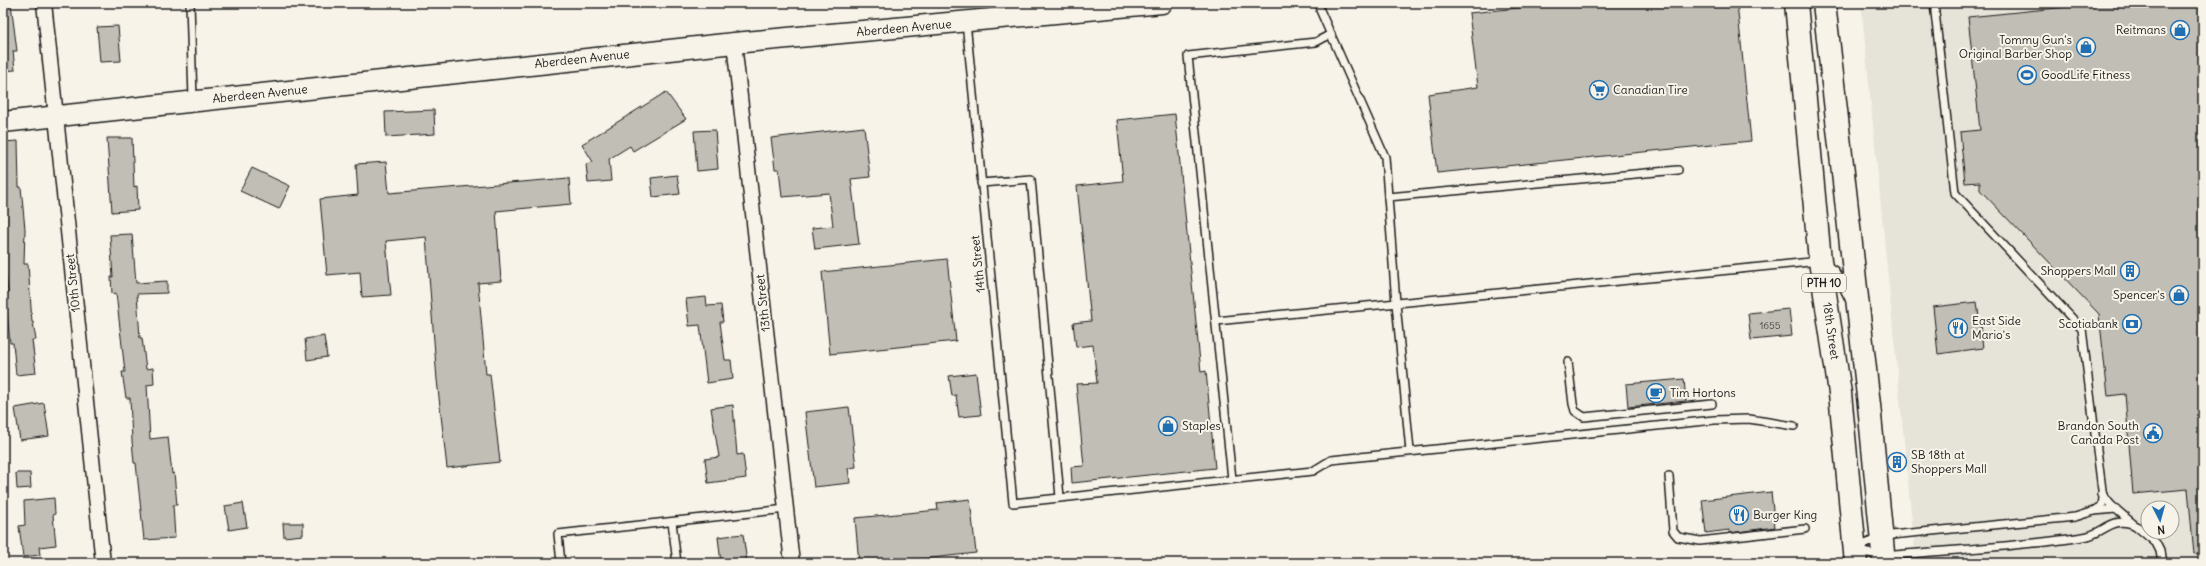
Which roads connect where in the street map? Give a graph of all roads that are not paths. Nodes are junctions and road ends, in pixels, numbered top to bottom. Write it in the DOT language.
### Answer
graph roads {
  1 [pos="44,3"];
  2 [pos="190,3"];
  3 [pos="1162,3"];
  4 [pos="1320,3"];
  5 [pos="1796,3"];
  6 [pos="1824,3"];
  7 [pos="1934,3"];
  8 [pos="1086,7"];
  9 [pos="966,22"];
  10 [pos="1331,34"];
  11 [pos="734,43"];
  12 [pos="194,101"];
  13 [pos="56,116"];
  14 [pos="3,122"];
  15 [pos="1678,170"];
  16 [pos="982,183"];
  17 [pos="1388,197"];
  18 [pos="1820,261"];
  19 [pos="1396,303"];
  20 [pos="1216,321"];
  21 [pos="1861,331"];
  22 [pos="1568,362"];
  23 [pos="1712,404"];
  24 [pos="1794,426"];
  25 [pos="1410,451"];
  26 [pos="1669,476"];
  27 [pos="1232,479"];
  28 [pos="2102,494"];
  29 [pos="1060,497"];
  30 [pos="786,509"];
  31 [pos="2116,509"];
  32 [pos="2094,511"];
  33 [pos="672,522"];
  34 [pos="2139,527"];
  35 [pos="2104,528"];
  36 [pos="1805,529"];
  37 [pos="1883,552"];
  38 [pos="1855,556"];
  39 [pos="102,563"];
  40 [pos="561,563"];
  41 [pos="676,563"];
  42 [pos="792,563"];
  43 [pos="2162,563"];
  1 -- 13 [label="street, 10th Street"];
  2 -- 12 [label="lane"];
  3 -- 8 [label="street, Aberdeen Avenue"];
  4 -- 10 [label="lane"];
  5 -- 18 [label="main road, 18th Street / PTH 10"];
  6 -- 21 [label="main road, PTH 10"];
  7 -- 28 [label="lane"];
  8 -- 9 [label="street, Aberdeen Avenue"];
  9 -- 11 [label="street, Aberdeen Avenue"];
  9 -- 16 [label="lane, 14th Street"];
  10 -- 17 [label="lane"];
  10 -- 20 [label="lane"];
  11 -- 12 [label="street, Aberdeen Avenue"];
  11 -- 30 [label="street, 13th Street"];
  12 -- 13 [label="street, Aberdeen Avenue"];
  13 -- 14 [label="street, Aberdeen Avenue"];
  13 -- 39 [label="street, 10th Street"];
  15 -- 17 [label="lane"];
  16 -- 29 [label="lane"];
  16 -- 29 [label="lane, 14th Street"];
  17 -- 19 [label="lane"];
  18 -- 19 [label="lane"];
  18 -- 21 [label="lane"];
  18 -- 38 [label="main road, 18th Street / PTH 10"];
  19 -- 20 [label="lane"];
  19 -- 25 [label="lane"];
  20 -- 27 [label="lane"];
  21 -- 37 [label="main road, PTH 10"];
  22 -- 23 [label="lane"];
  24 -- 25 [label="lane"];
  25 -- 27 [label="lane"];
  26 -- 36 [label="lane"];
  27 -- 29 [label="lane"];
  28 -- 31 [label="lane"];
  28 -- 32 [label="lane"];
  30 -- 33 [label="lane"];
  30 -- 42 [label="street, 13th Street"];
  31 -- 32 [label="lane"];
  31 -- 34 [label="lane"];
  31 -- 35 [label="lane"];
  32 -- 37 [label="lane"];
  33 -- 40 [label="lane"];
  33 -- 41 [label="lane"];
  34 -- 35 [label="lane"];
  34 -- 43 [label="lane"];
  35 -- 37 [label="lane"];
  37 -- 38 [label="lane"];
  37 -- 38 [label="lane"];
}
